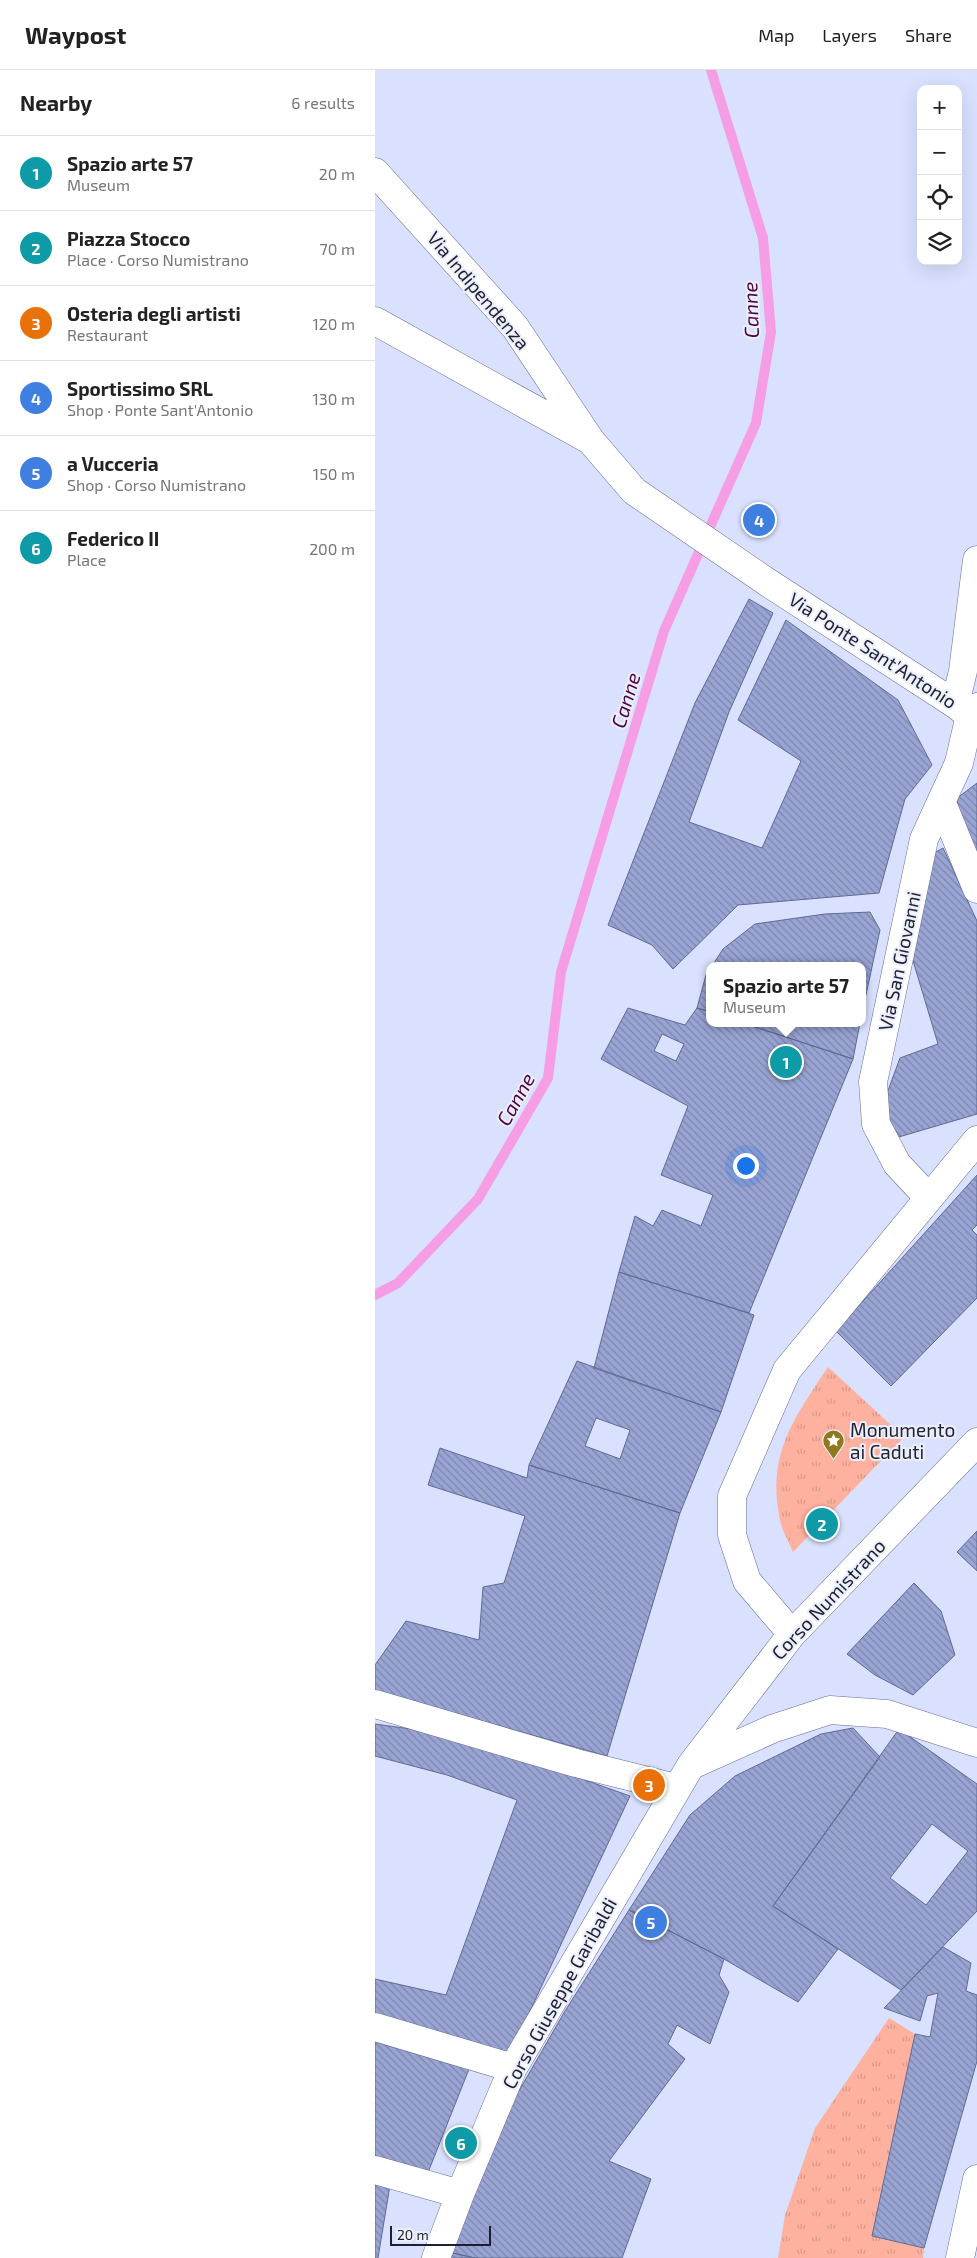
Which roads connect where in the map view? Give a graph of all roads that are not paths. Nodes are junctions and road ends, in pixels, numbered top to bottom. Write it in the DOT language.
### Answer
graph roads {
  1 [pos="375,172"];
  2 [pos="375,321"];
  3 [pos="591,441"];
  4 [pos="977,560"];
  5 [pos="970,712"];
  6 [pos="942,803"];
  7 [pos="977,889"];
  8 [pos="977,1140"];
  9 [pos="928,1197"];
  10 [pos="977,1442"];
  11 [pos="792,1634"];
  12 [pos="375,1704"];
  13 [pos="977,1743"];
  14 [pos="691,1765"];
  15 [pos="676,1788"];
  16 [pos="375,2027"];
  17 [pos="513,2068"];
  18 [pos="375,2170"];
  19 [pos="977,2179"];
  20 [pos="460,2194"];
  21 [pos="436,2258"];
  22 [pos="960,2258"];
  1 -- 3 [label="street, Via Indipendenza"];
  2 -- 3 [label="street"];
  3 -- 5 [label="street, Via Ponte Sant'Antonio"];
  4 -- 5 [label="street, Via San Giovanni"];
  5 -- 6 [label="street, Via San Giovanni"];
  6 -- 7 [label="street"];
  6 -- 9 [label="street, Via San Giovanni"];
  8 -- 9 [label="street"];
  9 -- 11 [label="street"];
  10 -- 11 [label="street, Corso Numistrano"];
  11 -- 14 [label="street, Corso Numistrano"];
  12 -- 15 [label="street"];
  13 -- 14 [label="street"];
  14 -- 15 [label="street, Corso Giuseppe Garibaldi"];
  15 -- 17 [label="street, Corso Giuseppe Garibaldi"];
  16 -- 17 [label="street"];
  17 -- 20 [label="street, Corso Giuseppe Garibaldi"];
  18 -- 20 [label="street"];
  19 -- 22 [label="street"];
  20 -- 21 [label="street, Corso Giuseppe Garibaldi"];
}
